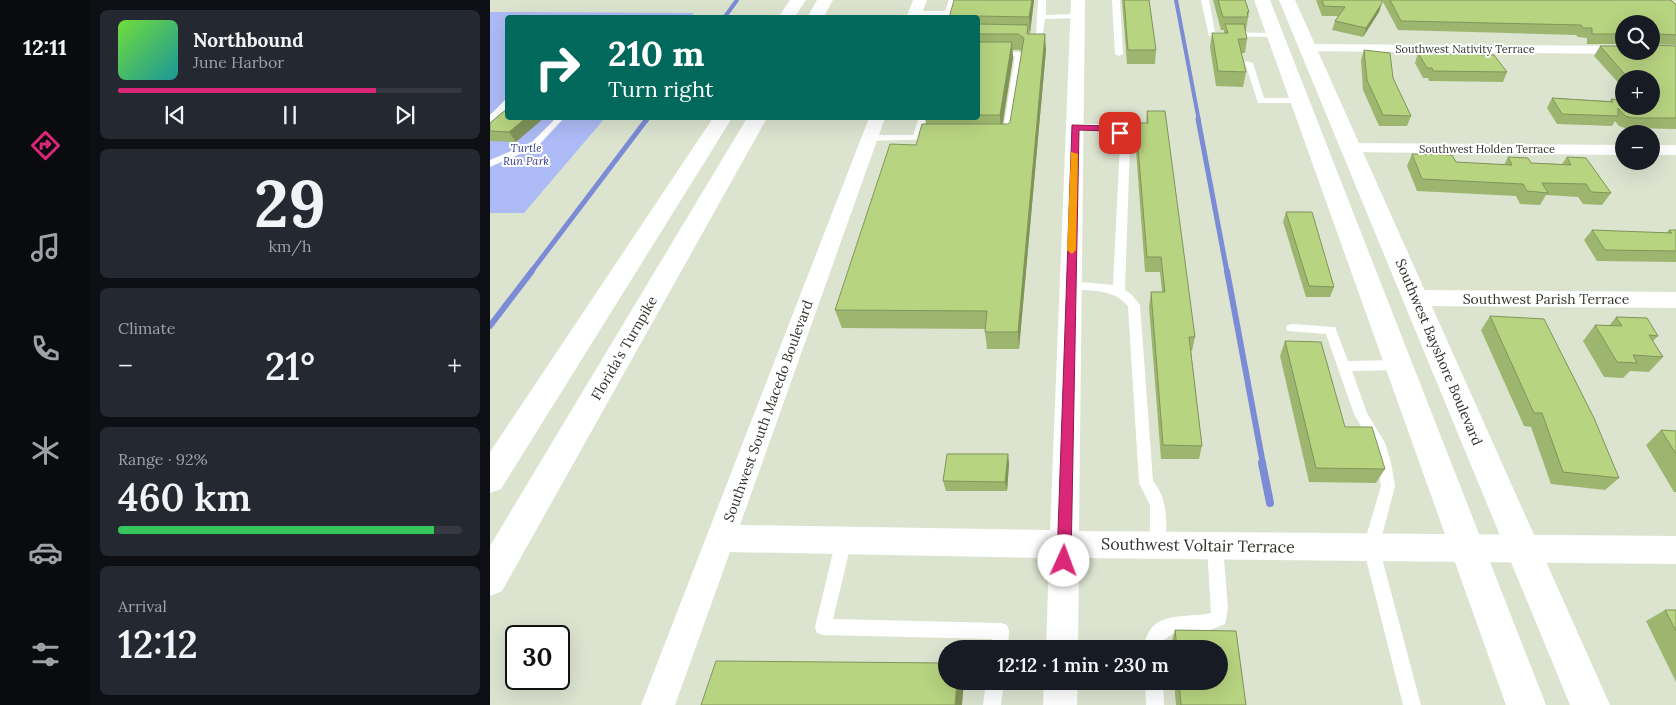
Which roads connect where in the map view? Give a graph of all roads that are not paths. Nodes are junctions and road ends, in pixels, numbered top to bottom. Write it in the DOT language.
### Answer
graph roads {
  1 [pos="798,0"];
  2 [pos="825,0"];
  3 [pos="920,0"];
  4 [pos="953,0"];
  5 [pos="1042,0"];
  6 [pos="1116,0"];
  7 [pos="1204,0"];
  8 [pos="1262,0"];
  9 [pos="1287,0"];
  10 [pos="1078,8"];
  11 [pos="788,15"];
  12 [pos="817,15"];
  13 [pos="914,15"];
  14 [pos="947,15"];
  15 [pos="1042,17"];
  16 [pos="1275,35"];
  17 [pos="1022,37"];
  18 [pos="1615,50"];
  19 [pos="980,54"];
  20 [pos="1119,54"];
  21 [pos="1297,57"];
  22 [pos="1249,63"];
  23 [pos="1300,101"];
  24 [pos="505,107"];
  25 [pos="490,120"];
  26 [pos="558,120"];
  27 [pos="721,120"];
  28 [pos="756,120"];
  29 [pos="922,120"];
  30 [pos="1075,127"];
  31 [pos="873,128"];
  32 [pos="917,137"];
  33 [pos="946,137"];
  34 [pos="995,137"];
  35 [pos="1351,148"];
  36 [pos="1615,150"];
  37 [pos="1660,150"];
  38 [pos="1676,150"];
  39 [pos="1321,158"];
  40 [pos="490,164"];
  41 [pos="1402,266"];
  42 [pos="1071,285"];
  43 [pos="1119,290"];
  44 [pos="1415,298"];
  45 [pos="1676,300"];
  46 [pos="1292,328"];
  47 [pos="1399,365"];
  48 [pos="1344,366"];
  49 [pos="490,479"];
  50 [pos="721,538"];
  51 [pos="844,540"];
  52 [pos="1064,544"];
  53 [pos="1158,546"];
  54 [pos="1215,546"];
  55 [pos="1371,547"];
  56 [pos="1467,548"];
  57 [pos="1523,548"];
  58 [pos="1676,550"];
  59 [pos="490,579"];
  60 [pos="1000,640"];
  61 [pos="1062,640"];
  62 [pos="1154,640"];
  63 [pos="994,690"];
  64 [pos="1061,690"];
  65 [pos="1154,690"];
  66 [pos="658,705"];
  67 [pos="992,705"];
  68 [pos="1060,705"];
  69 [pos="1155,705"];
  70 [pos="1412,705"];
  71 [pos="1526,705"];
  72 [pos="1590,705"];
  1 -- 11 [label="main road"];
  2 -- 12 [label="main road"];
  3 -- 13 [label="street"];
  4 -- 14 [label="lane"];
  5 -- 15 [label="lane"];
  6 -- 20 [label="lane"];
  7 -- 16 [label="lane"];
  8 -- 16 [label="main road, Southwest Bayshore Boulevard"];
  9 -- 21 [label="main road, Southwest Bayshore Boulevard"];
  10 -- 15 [label="lane"];
  10 -- 30 [label="street"];
  15 -- 17 [label="lane"];
  16 -- 21 [label="main road, Southwest Bayshore Boulevard"];
  18 -- 21 [label="street, Southwest Nativity Terrace"];
  19 -- 34 [label="lane"];
  21 -- 23 [label="main road, Southwest Bayshore Boulevard"];
  21 -- 35 [label="main road, Southwest Bayshore Boulevard"];
  22 -- 23 [label="lane"];
  23 -- 39 [label="main road, Southwest Bayshore Boulevard"];
  24 -- 25 [label="lane"];
  26 -- 40 [label="lane"];
  27 -- 49 [label="main road"];
  28 -- 59 [label="main road, Florida's Turnpike"];
  29 -- 32 [label="lane"];
  30 -- 42 [label="street"];
  30 -- 43 [label="lane"];
  31 -- 32 [label="lane"];
  31 -- 50 [label="street, Southwest South Macedo Boulevard"];
  32 -- 33 [label="lane"];
  35 -- 36 [label="street, Southwest Holden Terrace"];
  35 -- 41 [label="main road, Southwest Bayshore Boulevard"];
  37 -- 38 [label="street"];
  39 -- 41 [label="main road"];
  39 -- 47 [label="main road, Southwest Bayshore Boulevard"];
  41 -- 44 [label="main road, Southwest Bayshore Boulevard"];
  42 -- 43 [label="lane"];
  42 -- 52 [label="street"];
  43 -- 53 [label="lane"];
  44 -- 45 [label="street, Southwest Parish Terrace"];
  44 -- 57 [label="main road, Southwest Bayshore Boulevard"];
  46 -- 48 [label="lane"];
  47 -- 48 [label="lane"];
  47 -- 56 [label="main road, Southwest Bayshore Boulevard"];
  48 -- 55 [label="lane"];
  50 -- 51 [label="street, Southwest Voltair Terrace"];
  50 -- 66 [label="street, Southwest South Macedo Boulevard"];
  51 -- 52 [label="street, Southwest Voltair Terrace"];
  51 -- 60 [label="lane"];
  52 -- 53 [label="street, Southwest Voltair Terrace"];
  52 -- 61 [label="street"];
  53 -- 54 [label="street, Southwest Voltair Terrace"];
  54 -- 55 [label="street, Southwest Voltair Terrace"];
  54 -- 62 [label="lane"];
  55 -- 56 [label="street, Southwest Voltair Terrace"];
  55 -- 70 [label="lane"];
  56 -- 57 [label="street, Southwest Voltair Terrace"];
  56 -- 71 [label="main road, Southwest Bayshore Boulevard"];
  57 -- 58 [label="street, Southwest Voltair Terrace"];
  57 -- 72 [label="main road, Southwest Bayshore Boulevard"];
  63 -- 67 [label="lane"];
  64 -- 68 [label="street"];
  65 -- 69 [label="lane"];
}
